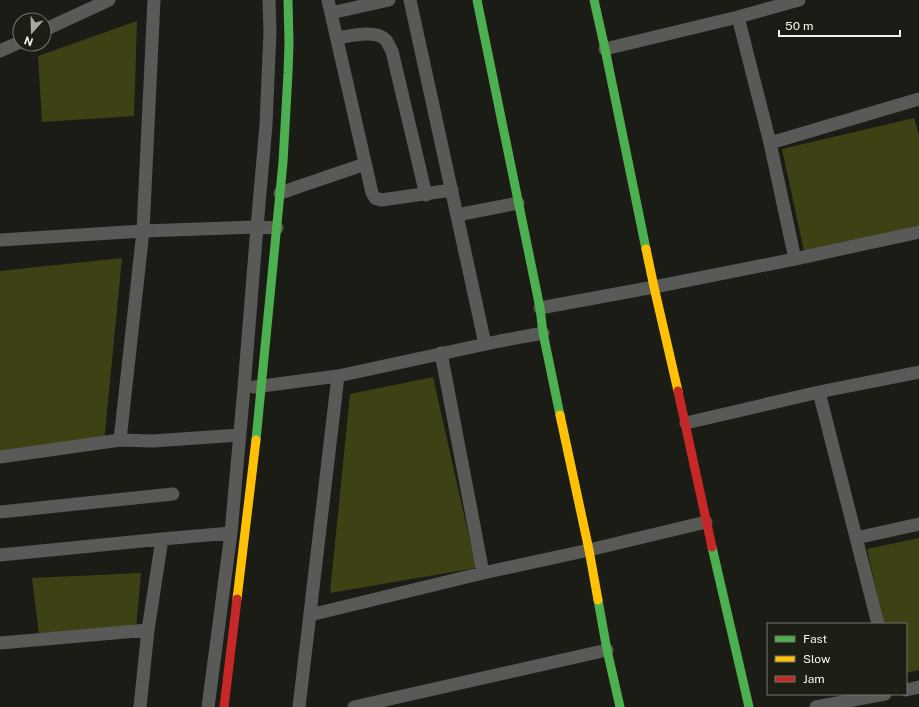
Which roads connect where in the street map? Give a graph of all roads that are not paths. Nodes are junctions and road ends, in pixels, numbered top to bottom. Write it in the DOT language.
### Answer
graph roads {
  1 [pos="109,0"];
  2 [pos="154,0"];
  3 [pos="269,0"];
  4 [pos="288,0"];
  5 [pos="328,0"];
  6 [pos="389,0"];
  7 [pos="410,0"];
  8 [pos="477,0"];
  9 [pos="594,0"];
  10 [pos="800,0"];
  11 [pos="331,13"];
  12 [pos="738,17"];
  13 [pos="52,26"];
  14 [pos="337,38"];
  15 [pos="12,46"];
  16 [pos="605,48"];
  17 [pos="0,51"];
  18 [pos="919,99"];
  19 [pos="770,143"];
  20 [pos="365,164"];
  21 [pos="452,190"];
  22 [pos="280,193"];
  23 [pos="426,194"];
  24 [pos="518,203"];
  25 [pos="457,215"];
  26 [pos="257,227"];
  27 [pos="277,228"];
  28 [pos="143,231"];
  29 [pos="919,232"];
  30 [pos="0,240"];
  31 [pos="795,259"];
  32 [pos="654,287"];
  33 [pos="540,308"];
  34 [pos="543,333"];
  35 [pos="485,344"];
  36 [pos="441,354"];
  37 [pos="919,372"];
  38 [pos="338,376"];
  39 [pos="262,386"];
  40 [pos="244,388"];
  41 [pos="819,392"];
  42 [pos="686,423"];
  43 [pos="239,435"];
  44 [pos="120,440"];
  45 [pos="0,457"];
  46 [pos="173,494"];
  47 [pos="0,512"];
  48 [pos="706,522"];
  49 [pos="919,524"];
  50 [pos="230,533"];
  51 [pos="856,538"];
  52 [pos="162,539"];
  53 [pos="589,550"];
  54 [pos="0,555"];
  55 [pos="484,573"];
  56 [pos="310,615"];
  57 [pos="878,623"];
  58 [pos="148,630"];
  59 [pos="0,643"];
  60 [pos="607,650"];
  61 [pos="919,687"];
  62 [pos="907,690"];
  63 [pos="880,695"];
  64 [pos="404,701"];
  65 [pos="140,707"];
  66 [pos="208,707"];
  67 [pos="224,707"];
  68 [pos="299,707"];
  69 [pos="354,707"];
  70 [pos="620,707"];
  71 [pos="749,707"];
  72 [pos="816,707"];
  1 -- 13 [label="street"];
  2 -- 28 [label="street"];
  3 -- 26 [label="street"];
  4 -- 22 [label="street"];
  5 -- 11 [label="street"];
  6 -- 11 [label="street"];
  7 -- 21 [label="street"];
  8 -- 24 [label="street"];
  9 -- 16 [label="street"];
  10 -- 12 [label="street"];
  11 -- 14 [label="street"];
  12 -- 16 [label="street"];
  12 -- 19 [label="street"];
  14 -- 20 [label="street"];
  14 -- 23 [label="street"];
  15 -- 17 [label="street"];
  16 -- 32 [label="street"];
  18 -- 19 [label="street"];
  19 -- 31 [label="street"];
  20 -- 22 [label="street"];
  20 -- 23 [label="street"];
  21 -- 23 [label="street"];
  21 -- 25 [label="street"];
  22 -- 27 [label="street"];
  24 -- 25 [label="street"];
  24 -- 33 [label="street"];
  25 -- 35 [label="street"];
  26 -- 27 [label="street"];
  26 -- 28 [label="street"];
  26 -- 40 [label="street"];
  27 -- 39 [label="street"];
  28 -- 30 [label="street"];
  28 -- 44 [label="street"];
  29 -- 31 [label="street"];
  31 -- 32 [label="street"];
  32 -- 33 [label="street"];
  32 -- 42 [label="street"];
  33 -- 34 [label="street"];
  34 -- 35 [label="street"];
  34 -- 53 [label="street"];
  35 -- 36 [label="street"];
  36 -- 38 [label="street"];
  36 -- 55 [label="street"];
  37 -- 41 [label="street"];
  38 -- 39 [label="street"];
  38 -- 56 [label="street"];
  39 -- 40 [label="street"];
  39 -- 67 [label="street"];
  40 -- 43 [label="street"];
  41 -- 42 [label="street"];
  41 -- 51 [label="street"];
  42 -- 48 [label="street"];
  43 -- 44 [label="street"];
  43 -- 50 [label="street"];
  44 -- 45 [label="street"];
  46 -- 47 [label="street"];
  48 -- 53 [label="street"];
  48 -- 71 [label="street"];
  49 -- 51 [label="street"];
  50 -- 52 [label="street"];
  50 -- 66 [label="street"];
  51 -- 57 [label="street"];
  52 -- 54 [label="street"];
  52 -- 58 [label="street"];
  53 -- 55 [label="street"];
  53 -- 60 [label="street"];
  55 -- 56 [label="street"];
  56 -- 68 [label="street"];
  58 -- 59 [label="street"];
  58 -- 65 [label="street"];
  60 -- 64 [label="street"];
  60 -- 70 [label="street"];
  61 -- 62 [label="street"];
  63 -- 72 [label="street"];
  64 -- 69 [label="street"];
}
